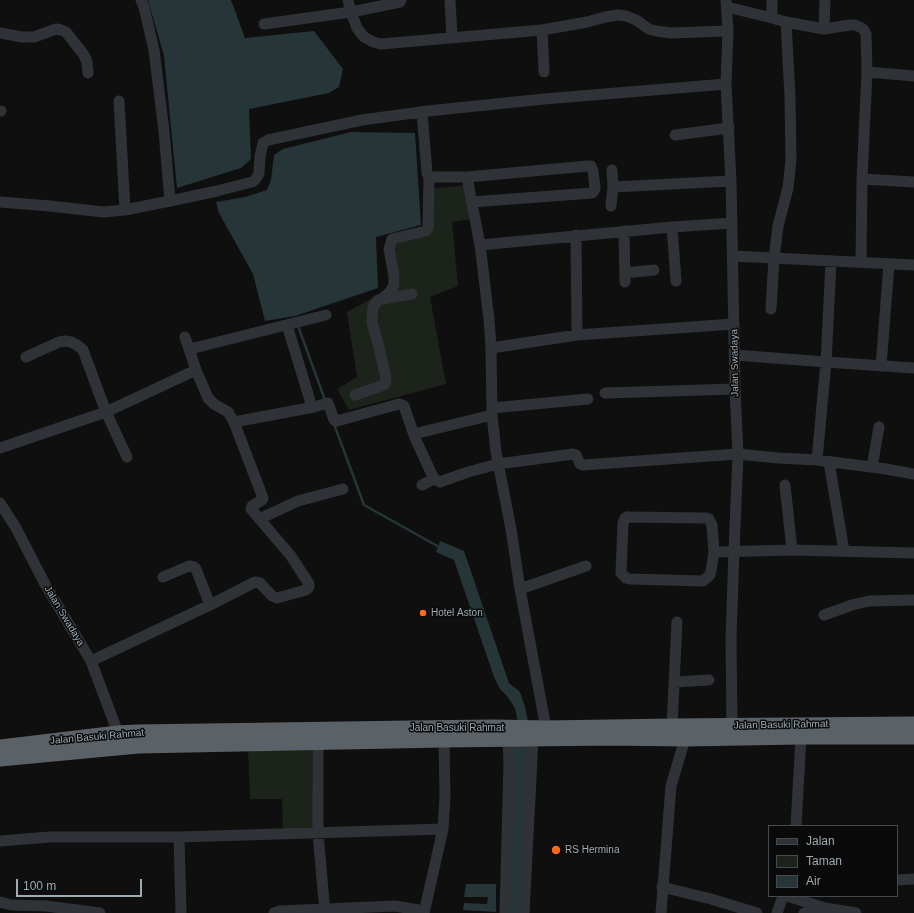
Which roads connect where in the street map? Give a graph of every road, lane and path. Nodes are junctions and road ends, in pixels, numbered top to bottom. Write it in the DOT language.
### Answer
graph roads {
  1 [pos="141,0"];
  2 [pos="348,0"];
  3 [pos="402,0"];
  4 [pos="450,0"];
  5 [pos="772,0"];
  6 [pos="825,0"];
  7 [pos="727,3"];
  8 [pos="351,12"];
  9 [pos="772,18"];
  10 [pos="786,22"];
  11 [pos="264,24"];
  12 [pos="824,28"];
  13 [pos="542,30"];
  14 [pos="728,31"];
  15 [pos="0,33"];
  16 [pos="452,38"];
  17 [pos="544,72"];
  18 [pos="867,72"];
  19 [pos="88,73"];
  20 [pos="914,76"];
  21 [pos="726,84"];
  22 [pos="119,101"];
  23 [pos="422,112"];
  24 [pos="729,128"];
  25 [pos="675,134"];
  26 [pos="612,170"];
  27 [pos="429,176"];
  28 [pos="467,177"];
  29 [pos="862,179"];
  30 [pos="731,180"];
  31 [pos="914,182"];
  32 [pos="613,187"];
  33 [pos="170,201"];
  34 [pos="0,202"];
  35 [pos="472,202"];
  36 [pos="611,206"];
  37 [pos="124,210"];
  38 [pos="732,223"];
  39 [pos="672,227"];
  40 [pos="624,231"];
  41 [pos="576,235"];
  42 [pos="480,245"];
  43 [pos="733,256"];
  44 [pos="774,258"];
  45 [pos="831,261"];
  46 [pos="861,262"];
  47 [pos="889,264"];
  48 [pos="914,265"];
  49 [pos="654,270"];
  50 [pos="676,281"];
  51 [pos="412,294"];
  52 [pos="382,298"];
  53 [pos="771,309"];
  54 [pos="326,315"];
  55 [pos="288,324"];
  56 [pos="734,324"];
  57 [pos="577,335"];
  58 [pos="186,337"];
  59 [pos="491,348"];
  60 [pos="190,349"];
  61 [pos="735,355"];
  62 [pos="26,357"];
  63 [pos="826,362"];
  64 [pos="881,366"];
  65 [pos="914,368"];
  66 [pos="196,370"];
  67 [pos="735,389"];
  68 [pos="605,393"];
  69 [pos="355,396"];
  70 [pos="588,399"];
  71 [pos="313,407"];
  72 [pos="492,411"];
  73 [pos="106,412"];
  74 [pos="234,422"];
  75 [pos="880,427"];
  76 [pos="414,434"];
  77 [pos="0,448"];
  78 [pos="738,454"];
  79 [pos="127,457"];
  80 [pos="816,460"];
  81 [pos="829,462"];
  82 [pos="498,464"];
  83 [pos="872,467"];
  84 [pos="914,474"];
  85 [pos="434,479"];
  86 [pos="785,485"];
  87 [pos="422,486"];
  88 [pos="343,489"];
  89 [pos="0,503"];
  90 [pos="259,519"];
  91 [pos="792,550"];
  92 [pos="734,551"];
  93 [pos="844,551"];
  94 [pos="714,552"];
  95 [pos="914,553"];
  96 [pos="586,566"];
  97 [pos="163,577"];
  98 [pos="520,589"];
  99 [pos="914,600"];
  100 [pos="210,605"];
  101 [pos="824,615"];
  102 [pos="677,622"];
  103 [pos="91,661"];
  104 [pos="709,680"];
  105 [pos="675,682"];
  106 [pos="914,724"];
  107 [pos="672,726"];
  108 [pos="732,726"];
  109 [pos="118,733"];
  110 [pos="536,734"];
  111 [pos="511,736"];
  112 [pos="801,737"];
  113 [pos="914,738"];
  114 [pos="685,739"];
  115 [pos="444,740"];
  116 [pos="318,742"];
  117 [pos="0,747"];
  118 [pos="0,759"];
  119 [pos="796,825"];
  120 [pos="443,830"];
  121 [pos="318,833"];
  122 [pos="179,837"];
  123 [pos="0,841"];
  124 [pos="914,879"];
  125 [pos="898,880"];
  126 [pos="662,887"];
  127 [pos="783,897"];
  128 [pos="790,897"];
  129 [pos="0,902"];
  130 [pos="825,908"];
  131 [pos="325,911"];
  132 [pos="424,912"];
  133 [pos="100,913"];
  134 [pos="180,913"];
  135 [pos="274,913"];
  136 [pos="506,913"];
  137 [pos="524,913"];
  138 [pos="661,913"];
  139 [pos="757,913"];
  140 [pos="777,913"];
  141 [pos="804,913"];
  142 [pos="856,913"];
  1 -- 33 [label="street"];
  2 -- 8 [label="street"];
  3 -- 8 [label="street"];
  4 -- 16 [label="street"];
  5 -- 9 [label="street"];
  6 -- 12 [label="street"];
  7 -- 9 [label="street"];
  7 -- 14 [label="street, Jalan Swadaya"];
  8 -- 11 [label="street"];
  8 -- 16 [label="street"];
  9 -- 10 [label="street"];
  10 -- 12 [label="street"];
  10 -- 44 [label="street"];
  12 -- 18 [label="street"];
  13 -- 14 [label="street"];
  13 -- 16 [label="street"];
  13 -- 17 [label="street"];
  14 -- 21 [label="street, Jalan Swadaya"];
  15 -- 19 [label="street"];
  18 -- 20 [label="street"];
  18 -- 29 [label="street"];
  21 -- 23 [label="street"];
  21 -- 24 [label="street, Jalan Swadaya"];
  22 -- 37 [label="street"];
  23 -- 27 [label="street"];
  23 -- 33 [label="street"];
  24 -- 25 [label="street"];
  24 -- 30 [label="street, Jalan Swadaya"];
  26 -- 32 [label="street"];
  27 -- 28 [label="street"];
  27 -- 52 [label="street"];
  28 -- 35 [label="street"];
  28 -- 35 [label="street"];
  29 -- 31 [label="street"];
  29 -- 46 [label="street"];
  30 -- 32 [label="street"];
  30 -- 38 [label="street, Jalan Swadaya"];
  32 -- 36 [label="street"];
  33 -- 37 [label="street"];
  34 -- 37 [label="street"];
  35 -- 42 [label="street"];
  38 -- 39 [label="street"];
  38 -- 43 [label="street, Jalan Swadaya"];
  39 -- 40 [label="street"];
  39 -- 50 [label="street"];
  40 -- 41 [label="street"];
  40 -- 49 [label="street"];
  41 -- 42 [label="street"];
  41 -- 57 [label="street"];
  42 -- 59 [label="street"];
  43 -- 44 [label="street"];
  43 -- 56 [label="street, Jalan Swadaya"];
  44 -- 45 [label="street"];
  44 -- 53 [label="street"];
  45 -- 46 [label="street"];
  45 -- 63 [label="street"];
  46 -- 47 [label="street"];
  47 -- 48 [label="street"];
  47 -- 64 [label="street"];
  51 -- 52 [label="street"];
  52 -- 69 [label="street"];
  54 -- 55 [label="street"];
  55 -- 60 [label="street"];
  55 -- 71 [label="street"];
  56 -- 57 [label="street"];
  56 -- 61 [label="street, Jalan Swadaya"];
  57 -- 59 [label="street"];
  58 -- 60 [label="street"];
  59 -- 72 [label="street"];
  60 -- 66 [label="street"];
  61 -- 63 [label="street"];
  61 -- 67 [label="street, Jalan Swadaya"];
  62 -- 73 [label="street"];
  63 -- 64 [label="street"];
  63 -- 80 [label="street"];
  64 -- 65 [label="street"];
  66 -- 73 [label="street"];
  66 -- 74 [label="street"];
  67 -- 68 [label="street"];
  67 -- 78 [label="street, Jalan Swadaya"];
  70 -- 72 [label="street"];
  71 -- 74 [label="street"];
  71 -- 76 [label="street"];
  72 -- 76 [label="street"];
  72 -- 82 [label="street"];
  73 -- 77 [label="street"];
  73 -- 79 [label="street"];
  74 -- 90 [label="street"];
  75 -- 83 [label="street"];
  76 -- 85 [label="street"];
  78 -- 80 [label="street"];
  78 -- 82 [label="street"];
  78 -- 92 [label="street, Jalan Swadaya"];
  80 -- 81 [label="street"];
  81 -- 83 [label="street"];
  81 -- 93 [label="street"];
  82 -- 85 [label="street"];
  82 -- 98 [label="street"];
  83 -- 84 [label="street"];
  85 -- 87 [label="street"];
  86 -- 91 [label="street"];
  88 -- 90 [label="street"];
  89 -- 103 [label="street, Jalan Swadaya"];
  90 -- 100 [label="street"];
  91 -- 92 [label="street"];
  91 -- 93 [label="street"];
  92 -- 94 [label="street"];
  92 -- 108 [label="street, Jalan Swadaya"];
  93 -- 95 [label="street"];
  94 -- 94 [label="street"];
  96 -- 98 [label="street"];
  97 -- 100 [label="street"];
  98 -- 110 [label="street"];
  99 -- 101 [label="street"];
  100 -- 103 [label="street"];
  102 -- 105 [label="street"];
  103 -- 109 [label="street, Jalan Swadaya"];
  104 -- 105 [label="street"];
  105 -- 107 [label="street"];
  106 -- 108 [label="highway, Jalan Basuki Rahmat"];
  107 -- 108 [label="highway, Jalan Basuki Rahmat"];
  107 -- 110 [label="highway, Jalan Basuki Rahmat"];
  109 -- 111 [label="highway, Jalan Basuki Rahmat"];
  109 -- 117 [label="highway, Jalan Basuki Rahmat"];
  110 -- 111 [label="highway, Jalan Basuki Rahmat"];
  110 -- 114 [label="highway, Jalan Basuki Rahmat"];
  110 -- 137 [label="street"];
  111 -- 115 [label="highway, Jalan Basuki Rahmat"];
  111 -- 136 [label="street"];
  112 -- 113 [label="highway, Jalan Basuki Rahmat"];
  112 -- 114 [label="highway, Jalan Basuki Rahmat"];
  112 -- 119 [label="street"];
  114 -- 126 [label="street"];
  115 -- 116 [label="highway, Jalan Basuki Rahmat"];
  115 -- 120 [label="street"];
  116 -- 118 [label="highway, Jalan Basuki Rahmat"];
  116 -- 121 [label="street"];
  120 -- 121 [label="street"];
  120 -- 132 [label="street"];
  121 -- 122 [label="street"];
  121 -- 131 [label="street"];
  122 -- 123 [label="street"];
  122 -- 134 [label="street"];
  124 -- 125 [label="street"];
  126 -- 138 [label="street"];
  126 -- 139 [label="street"];
  127 -- 140 [label="street"];
  128 -- 130 [label="street"];
  129 -- 133 [label="street"];
  130 -- 141 [label="street"];
  130 -- 142 [label="street"];
  131 -- 132 [label="street"];
  131 -- 135 [label="street"];
}
